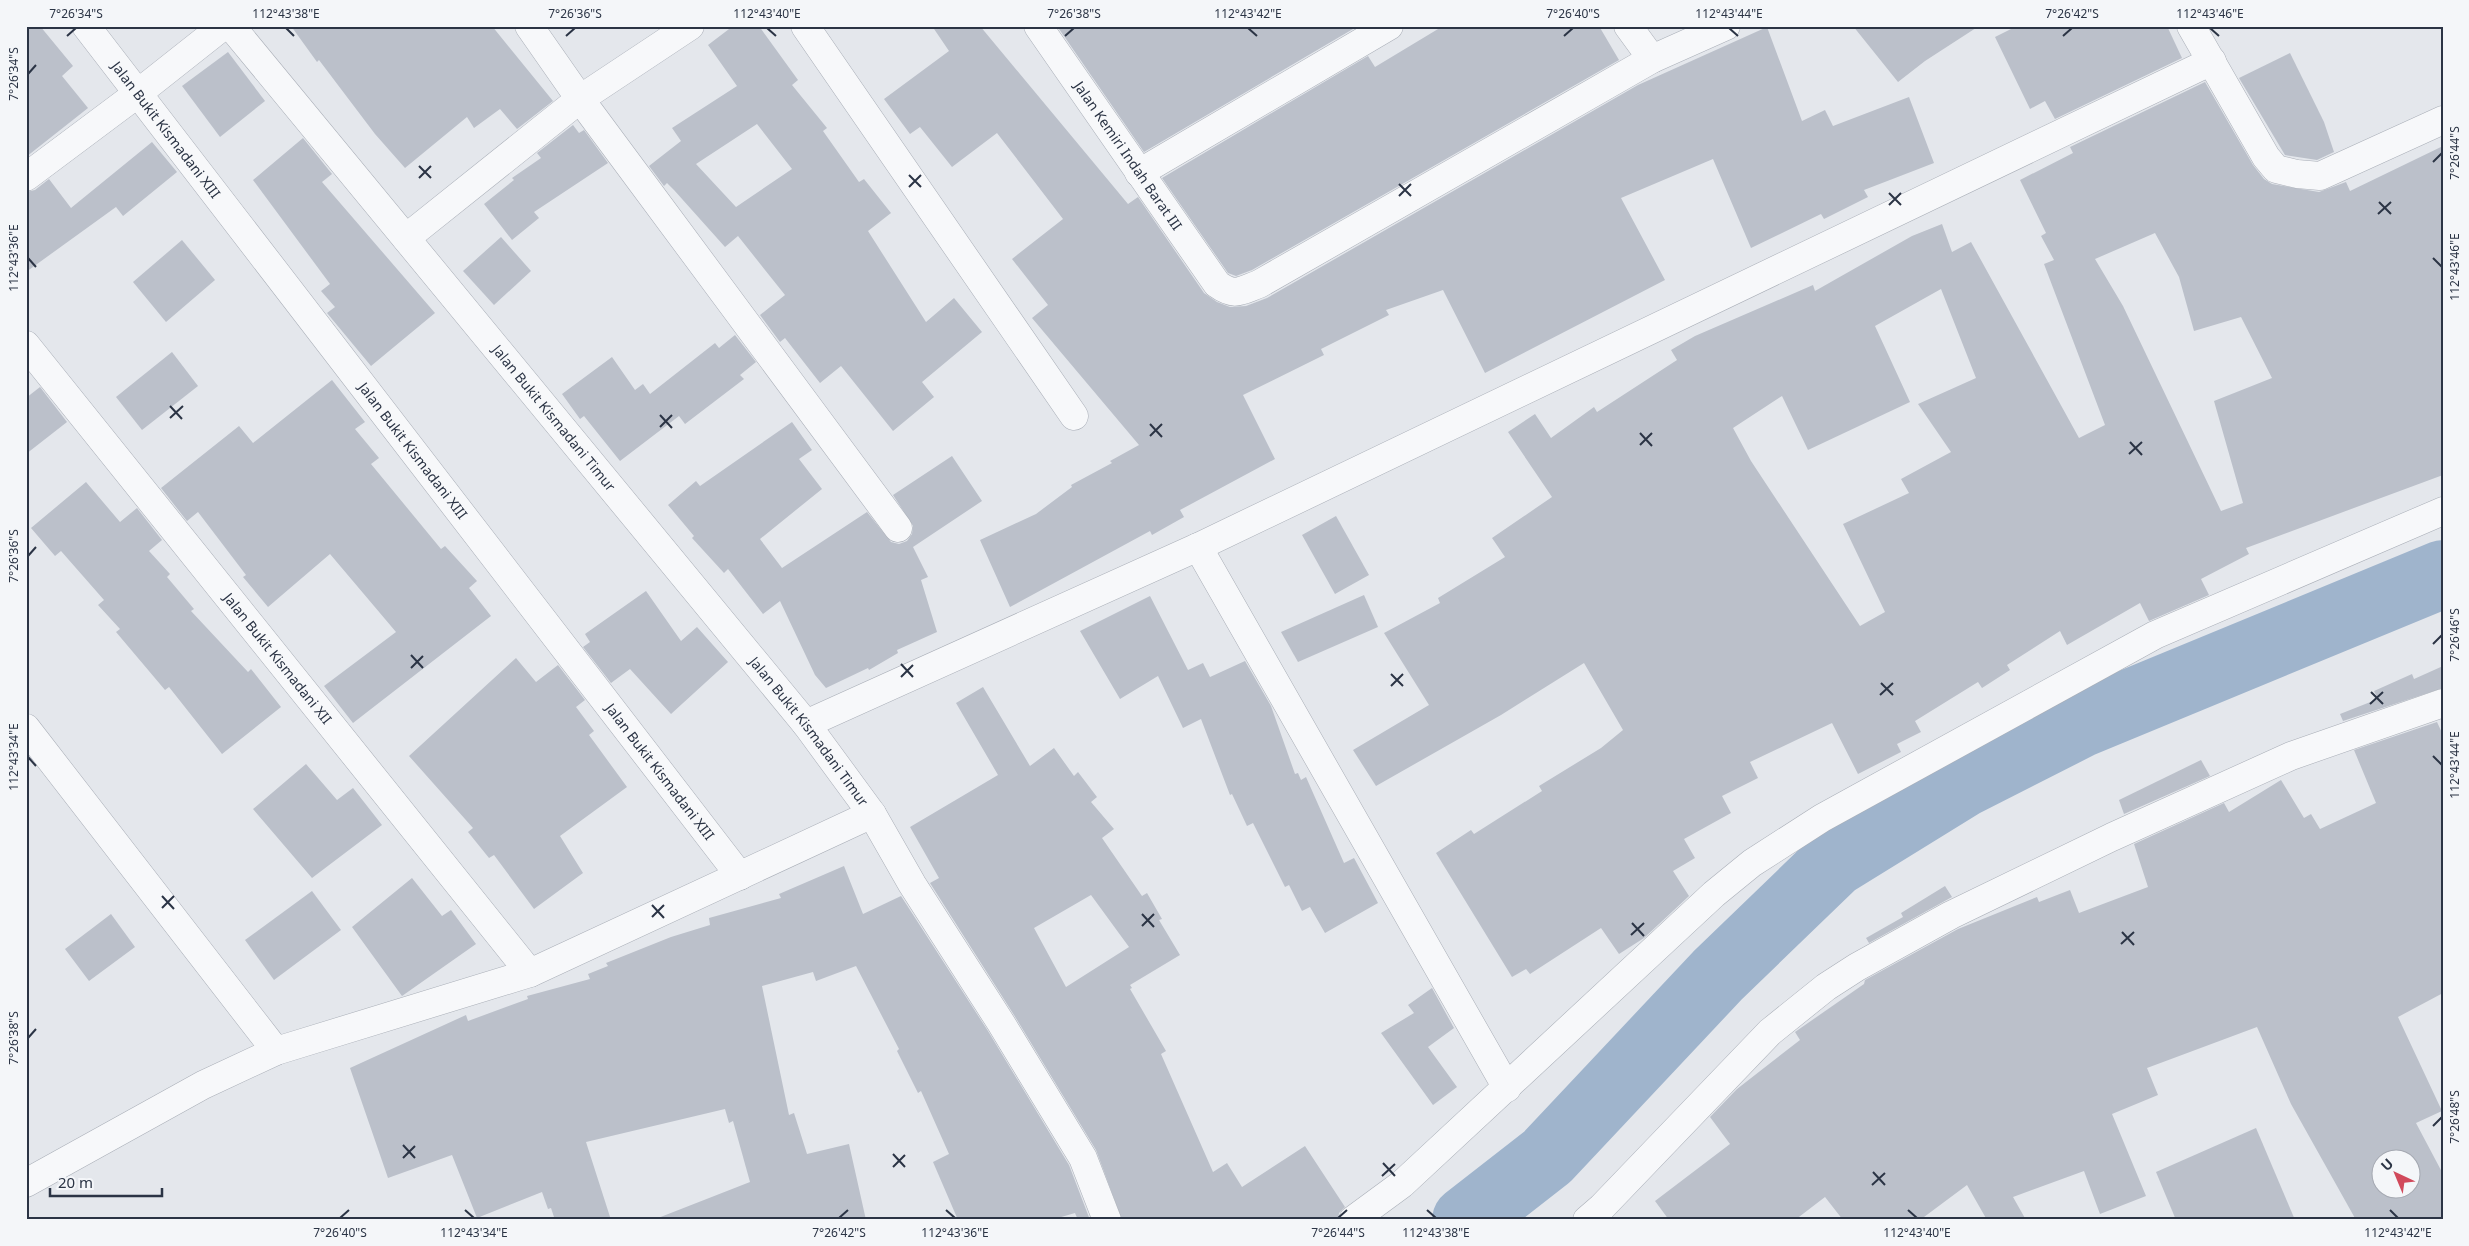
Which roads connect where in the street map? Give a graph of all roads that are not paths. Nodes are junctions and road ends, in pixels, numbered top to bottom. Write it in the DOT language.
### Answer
graph roads {
  1 [pos="86,26"];
  2 [pos="223,26"];
  3 [pos="231,26"];
  4 [pos="529,26"];
  5 [pos="690,26"];
  6 [pos="805,26"];
  7 [pos="1038,26"];
  8 [pos="1389,26"];
  9 [pos="1628,26"];
  10 [pos="1726,26"];
  11 [pos="2191,26"];
  12 [pos="1652,58"];
  13 [pos="2212,61"];
  14 [pos="137,94"];
  15 [pos="580,99"];
  16 [pos="2443,120"];
  17 [pos="1138,173"];
  18 [pos="26,177"];
  19 [pos="406,238"];
  20 [pos="26,345"];
  21 [pos="1074,416"];
  22 [pos="2443,511"];
  23 [pos="898,528"];
  24 [pos="1198,547"];
  25 [pos="2443,704"];
  26 [pos="806,724"];
  27 [pos="26,728"];
  28 [pos="872,814"];
  29 [pos="740,876"];
  30 [pos="530,973"];
  31 [pos="276,1051"];
  32 [pos="1507,1088"];
  33 [pos="26,1183"];
  34 [pos="1107,1220"];
  35 [pos="1353,1220"];
  36 [pos="1587,1220"];
  1 -- 14 [label="street, Jalan Bukit Kismadani XIII"];
  2 -- 14 [label="street"];
  3 -- 19 [label="street, Jalan Bukit Kismadani Timur"];
  4 -- 15 [label="street"];
  5 -- 15 [label="street"];
  6 -- 21 [label="street"];
  7 -- 17 [label="street, Jalan Kemiri Indah Barat III"];
  8 -- 17 [label="street"];
  9 -- 12 [label="street"];
  10 -- 12 [label="street"];
  11 -- 13 [label="street"];
  12 -- 17 [label="street, Jalan Kemiri Indah Barat III"];
  13 -- 16 [label="street"];
  13 -- 24 [label="street"];
  14 -- 18 [label="street"];
  14 -- 29 [label="street, Jalan Bukit Kismadani XIII"];
  15 -- 19 [label="street"];
  15 -- 23 [label="street"];
  19 -- 26 [label="street, Jalan Bukit Kismadani Timur"];
  20 -- 30 [label="street, Jalan Bukit Kismadani XII"];
  22 -- 32 [label="street"];
  24 -- 26 [label="street"];
  24 -- 32 [label="street"];
  25 -- 36 [label="street"];
  26 -- 28 [label="street, Jalan Bukit Kismadani Timur"];
  27 -- 31 [label="street"];
  28 -- 29 [label="street"];
  28 -- 34 [label="street, Jalan Bukit Kismadani Timur"];
  29 -- 30 [label="street"];
  30 -- 31 [label="street"];
  31 -- 33 [label="street"];
  32 -- 35 [label="street"];
}
